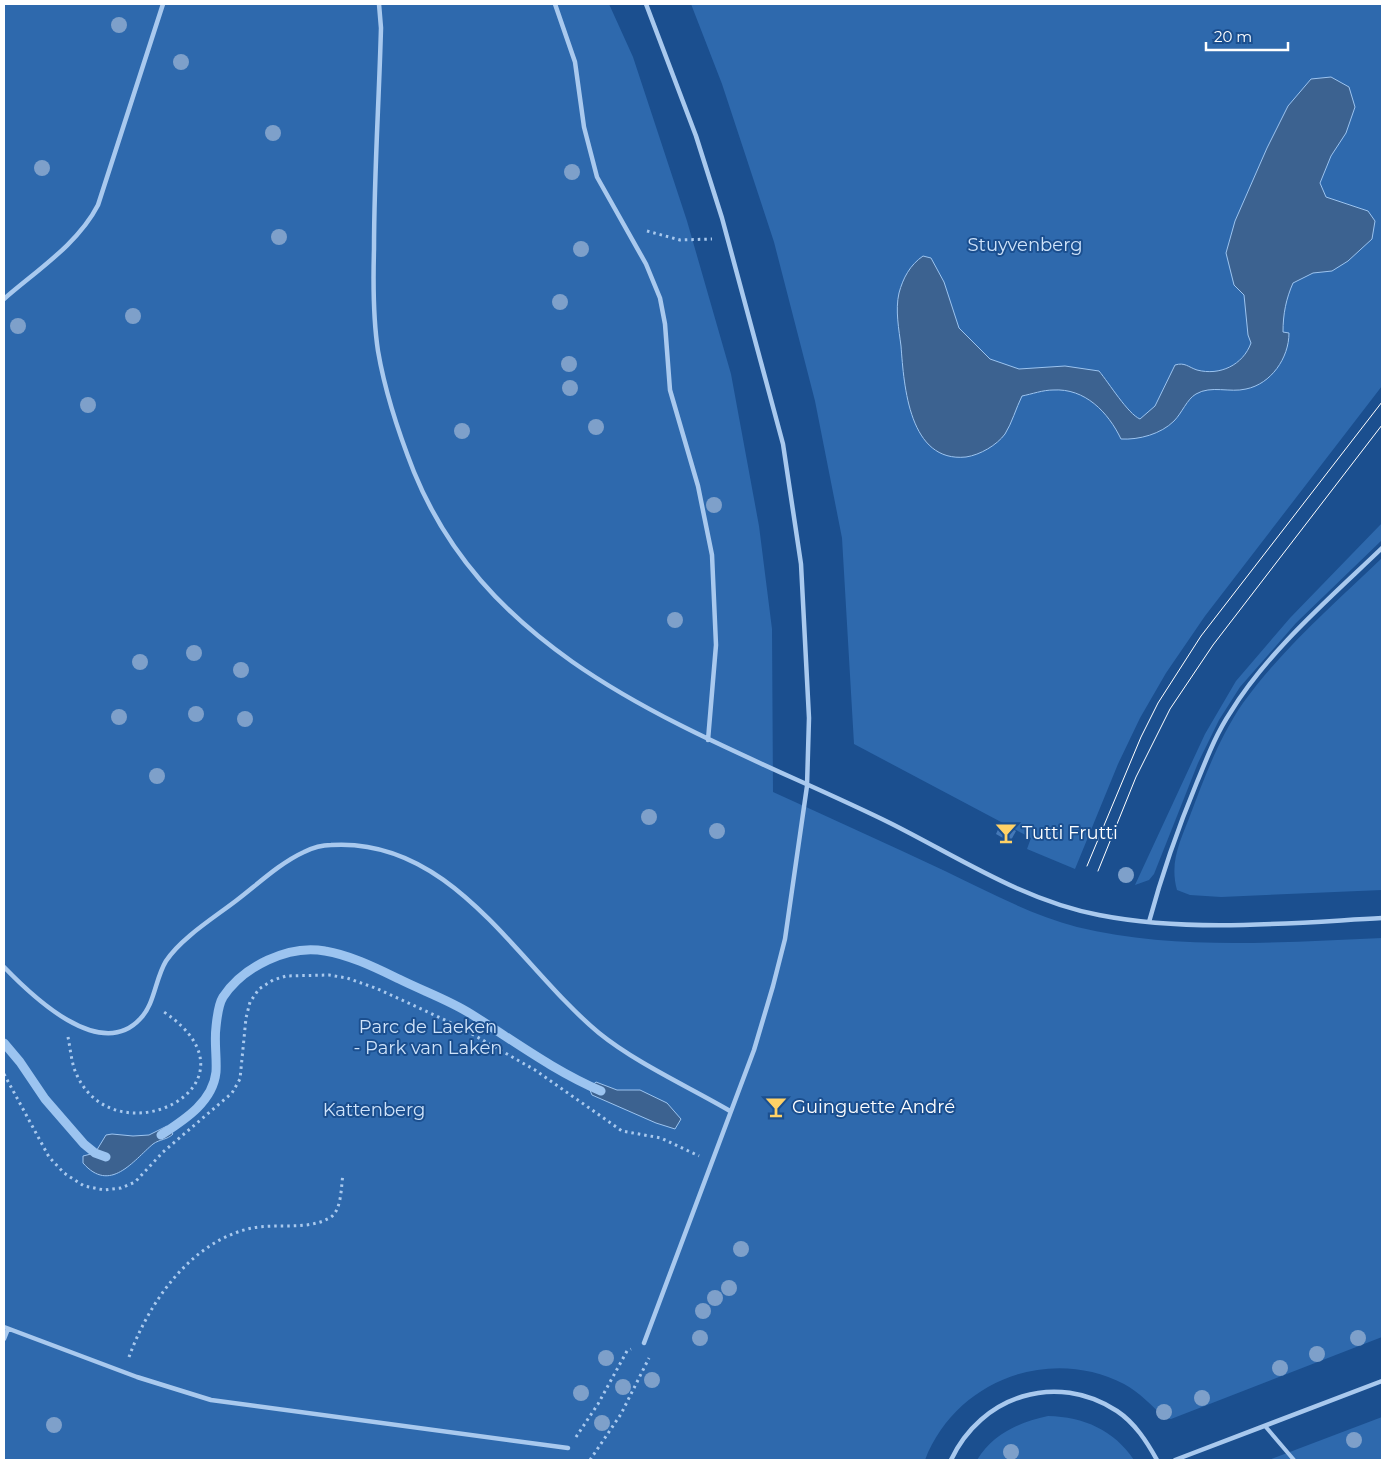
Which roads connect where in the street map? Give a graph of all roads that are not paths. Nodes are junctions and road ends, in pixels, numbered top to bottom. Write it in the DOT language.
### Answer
graph roads {
  1 [pos="163,4"];
  2 [pos="379,4"];
  3 [pos="555,4"];
  4 [pos="646,4"];
  5 [pos="4,299"];
  6 [pos="1382,548"];
  7 [pos="708,740"];
  8 [pos="807,786"];
  9 [pos="1382,918"];
  10 [pos="1148,922"];
  11 [pos="4,967"];
  12 [pos="730,1112"];
  13 [pos="6,1328"];
  14 [pos="4,1338"];
  15 [pos="644,1342"];
  16 [pos="1382,1381"];
  17 [pos="1265,1426"];
  18 [pos="568,1448"];
  19 [pos="951,1460"];
  20 [pos="1157,1460"];
  21 [pos="1175,1460"];
  22 [pos="1294,1460"];
  1 -- 5 [label="street"];
  2 -- 7 [label="street"];
  3 -- 7 [label="street"];
  4 -- 8 [label="street"];
  6 -- 10 [label="street"];
  7 -- 8 [label="street"];
  8 -- 10 [label="street"];
  8 -- 12 [label="street"];
  9 -- 10 [label="street"];
  11 -- 12 [label="street"];
  12 -- 15 [label="street"];
  13 -- 14 [label="street"];
  13 -- 18 [label="street"];
  16 -- 17 [label="street"];
  17 -- 21 [label="street"];
  17 -- 22 [label="lane"];
  19 -- 20 [label="street"];
}
